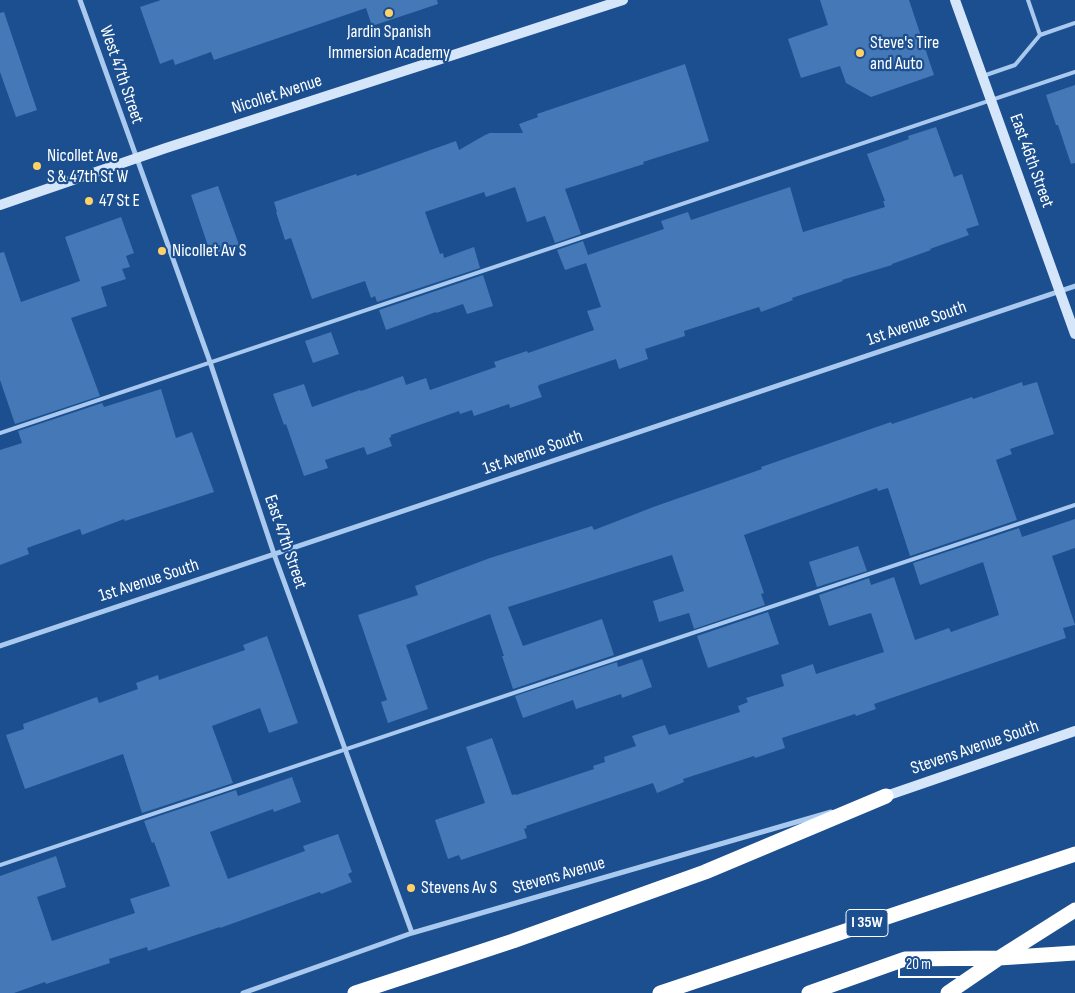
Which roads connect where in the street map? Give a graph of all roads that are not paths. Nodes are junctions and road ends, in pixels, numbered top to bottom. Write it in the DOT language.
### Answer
graph roads {
  1 [pos="80,0"];
  2 [pos="623,0"];
  3 [pos="955,0"];
  4 [pos="1028,0"];
  5 [pos="1075,22"];
  6 [pos="1040,34"];
  7 [pos="1075,72"];
  8 [pos="983,76"];
  9 [pos="991,100"];
  10 [pos="136,158"];
  11 [pos="0,205"];
  12 [pos="1075,286"];
  13 [pos="1060,291"];
  14 [pos="1075,334"];
  15 [pos="210,362"];
  16 [pos="0,432"];
  17 [pos="1075,505"];
  18 [pos="274,554"];
  19 [pos="0,646"];
  20 [pos="1075,731"];
  21 [pos="344,750"];
  22 [pos="886,796"];
  23 [pos="1075,854"];
  24 [pos="0,865"];
  25 [pos="1075,910"];
  26 [pos="412,933"];
  27 [pos="1075,953"];
  28 [pos="999,958"];
  29 [pos="243,993"];
  30 [pos="355,993"];
  31 [pos="660,993"];
  32 [pos="809,993"];
  33 [pos="948,993"];
  1 -- 10 [label="street, West 47th Street"];
  2 -- 10 [label="main road, Nicollet Avenue"];
  3 -- 8 [label="main road, East 46th Street"];
  4 -- 6 [label="lane"];
  5 -- 6 [label="lane"];
  6 -- 8 [label="lane"];
  7 -- 9 [label="lane"];
  8 -- 9 [label="main road, East 46th Street"];
  9 -- 13 [label="main road, East 46th Street"];
  9 -- 15 [label="lane"];
  10 -- 11 [label="main road, Nicollet Avenue"];
  10 -- 15 [label="street, East 47th Street"];
  12 -- 13 [label="street, 1st Avenue South"];
  13 -- 14 [label="main road, East 46th Street"];
  13 -- 18 [label="street, 1st Avenue South"];
  15 -- 16 [label="lane"];
  15 -- 18 [label="street, East 47th Street"];
  17 -- 21 [label="lane"];
  18 -- 19 [label="street, 1st Avenue South"];
  18 -- 21 [label="street, East 47th Street"];
  20 -- 22 [label="main road, Stevens Avenue South"];
  21 -- 24 [label="lane"];
  21 -- 26 [label="street, East 47th Street"];
  22 -- 26 [label="street, Stevens Avenue"];
  22 -- 30 [label="highway"];
  23 -- 31 [label="highway, I 35W"];
  25 -- 28 [label="highway"];
  26 -- 29 [label="street, Stevens Avenue"];
  27 -- 28 [label="highway"];
  28 -- 32 [label="highway"];
  28 -- 33 [label="highway"];
}
